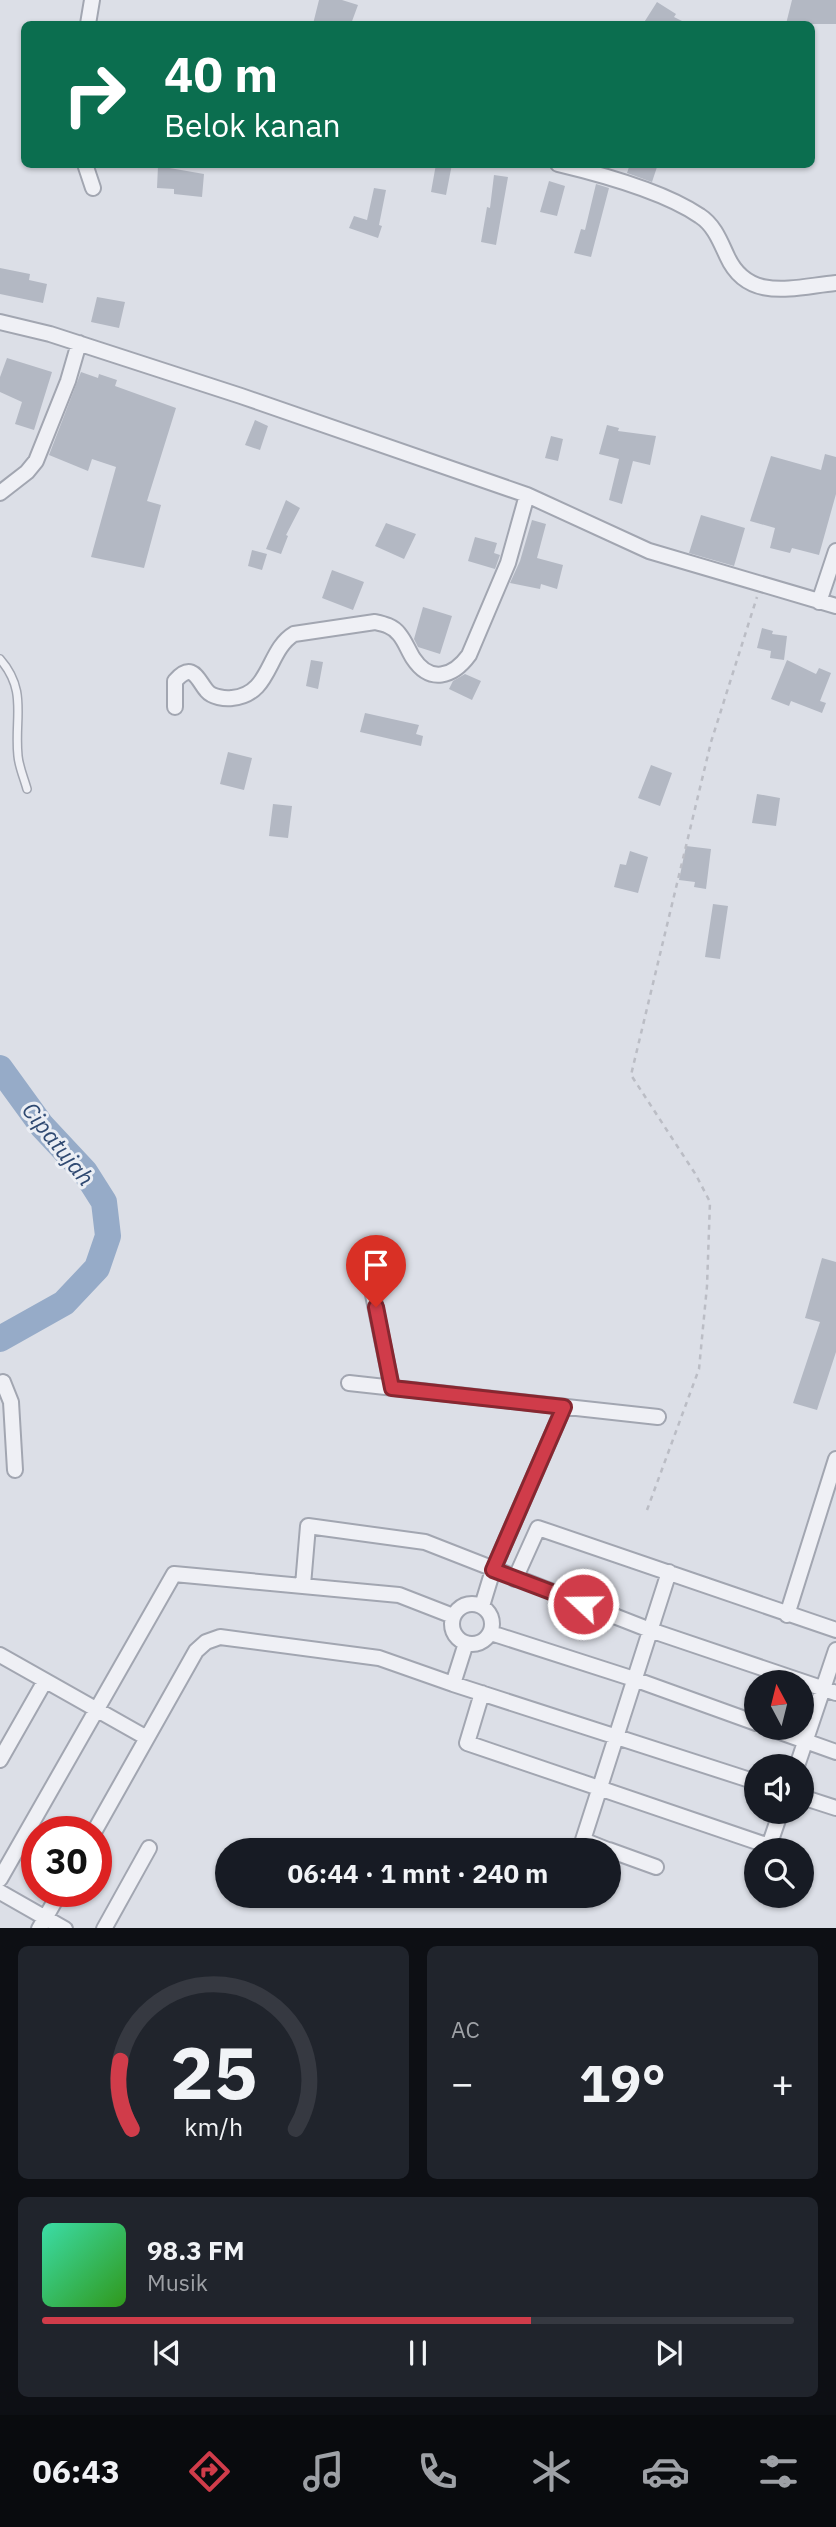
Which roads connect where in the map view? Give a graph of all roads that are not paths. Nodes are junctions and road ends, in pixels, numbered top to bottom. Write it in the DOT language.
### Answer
graph roads {
  1 [pos="92,0"];
  2 [pos="88,21"];
  3 [pos="86,168"];
  4 [pos="574,168"];
  5 [pos="93,188"];
  6 [pos="836,283"];
  7 [pos="0,322"];
  8 [pos="79,343"];
  9 [pos="0,493"];
  10 [pos="527,495"];
  11 [pos="836,551"];
  12 [pos="819,602"];
  13 [pos="836,606"];
  14 [pos="0,659"];
  15 [pos="175,707"];
  16 [pos="27,789"];
  17 [pos="370,1280"];
  18 [pos="349,1383"];
  19 [pos="0,1384"];
  20 [pos="392,1388"];
  21 [pos="564,1407"];
  22 [pos="658,1417"];
  23 [pos="836,1459"];
  24 [pos="15,1470"];
  25 [pos="493,1570"];
  26 [pos="669,1572"];
  27 [pos="515,1578"];
  28 [pos="303,1585"];
  29 [pos="482,1605"];
  30 [pos="787,1615"];
  31 [pos="453,1616"];
  32 [pos="650,1630"];
  33 [pos="836,1630"];
  34 [pos="491,1633"];
  35 [pos="466,1643"];
  36 [pos="836,1650"];
  37 [pos="0,1655"];
  38 [pos="634,1679"];
  39 [pos="45,1681"];
  40 [pos="453,1684"];
  41 [pos="830,1691"];
  42 [pos="482,1693"];
  43 [pos="97,1710"];
  44 [pos="744,1719"];
  45 [pos="617,1735"];
  46 [pos="147,1738"];
  47 [pos="805,1741"];
  48 [pos="836,1752"];
  49 [pos="801,1754"];
  50 [pos="0,1760"];
  51 [pos="744,1778"];
  52 [pos="599,1788"];
  53 [pos="814,1801"];
  54 [pos="836,1808"];
  55 [pos="103,1816"];
  56 [pos="777,1824"];
  57 [pos="584,1838"];
  58 [pos="149,1848"];
  59 [pos="621,1854"];
  60 [pos="656,1867"];
  61 [pos="0,1879"];
  62 [pos="0,1892"];
  63 [pos="51,1907"];
  64 [pos="42,1923"];
  65 [pos="65,1928"];
  66 [pos="103,1928"];
  1 -- 2 [label="street"];
  3 -- 5 [label="street"];
  4 -- 6 [label="street"];
  7 -- 8 [label="street"];
  8 -- 9 [label="street"];
  8 -- 10 [label="street"];
  10 -- 12 [label="street"];
  10 -- 15 [label="street"];
  11 -- 12 [label="street"];
  12 -- 13 [label="street"];
  14 -- 16 [label="lane"];
  17 -- 20 [label="street"];
  18 -- 20 [label="street"];
  19 -- 24 [label="street"];
  20 -- 21 [label="street"];
  21 -- 22 [label="street"];
  21 -- 25 [label="street"];
  23 -- 30 [label="street"];
  25 -- 27 [label="street"];
  25 -- 28 [label="street"];
  25 -- 29 [label="street"];
  26 -- 27 [label="street"];
  26 -- 30 [label="street"];
  26 -- 32 [label="street"];
  27 -- 32 [label="street"];
  28 -- 31 [label="street"];
  28 -- 43 [label="street"];
  29 -- 31 [label="street"];
  29 -- 34 [label="street"];
  30 -- 33 [label="street"];
  31 -- 35 [label="street"];
  32 -- 38 [label="street"];
  32 -- 41 [label="street"];
  34 -- 35 [label="street"];
  34 -- 38 [label="street"];
  35 -- 40 [label="street"];
  36 -- 41 [label="street"];
  37 -- 39 [label="street"];
  38 -- 44 [label="street"];
  38 -- 45 [label="street"];
  39 -- 43 [label="street"];
  39 -- 50 [label="street"];
  40 -- 42 [label="street"];
  40 -- 46 [label="street"];
  41 -- 47 [label="street"];
  42 -- 45 [label="street"];
  42 -- 52 [label="street"];
  43 -- 46 [label="street"];
  43 -- 61 [label="street"];
  45 -- 51 [label="street"];
  45 -- 52 [label="street"];
  46 -- 55 [label="street"];
  47 -- 48 [label="street"];
  47 -- 49 [label="street"];
  52 -- 56 [label="street"];
  52 -- 57 [label="street"];
  53 -- 54 [label="street"];
  58 -- 66 [label="street"];
  59 -- 60 [label="street"];
  62 -- 64 [label="street"];
  63 -- 64 [label="street"];
  64 -- 65 [label="street"];
}
